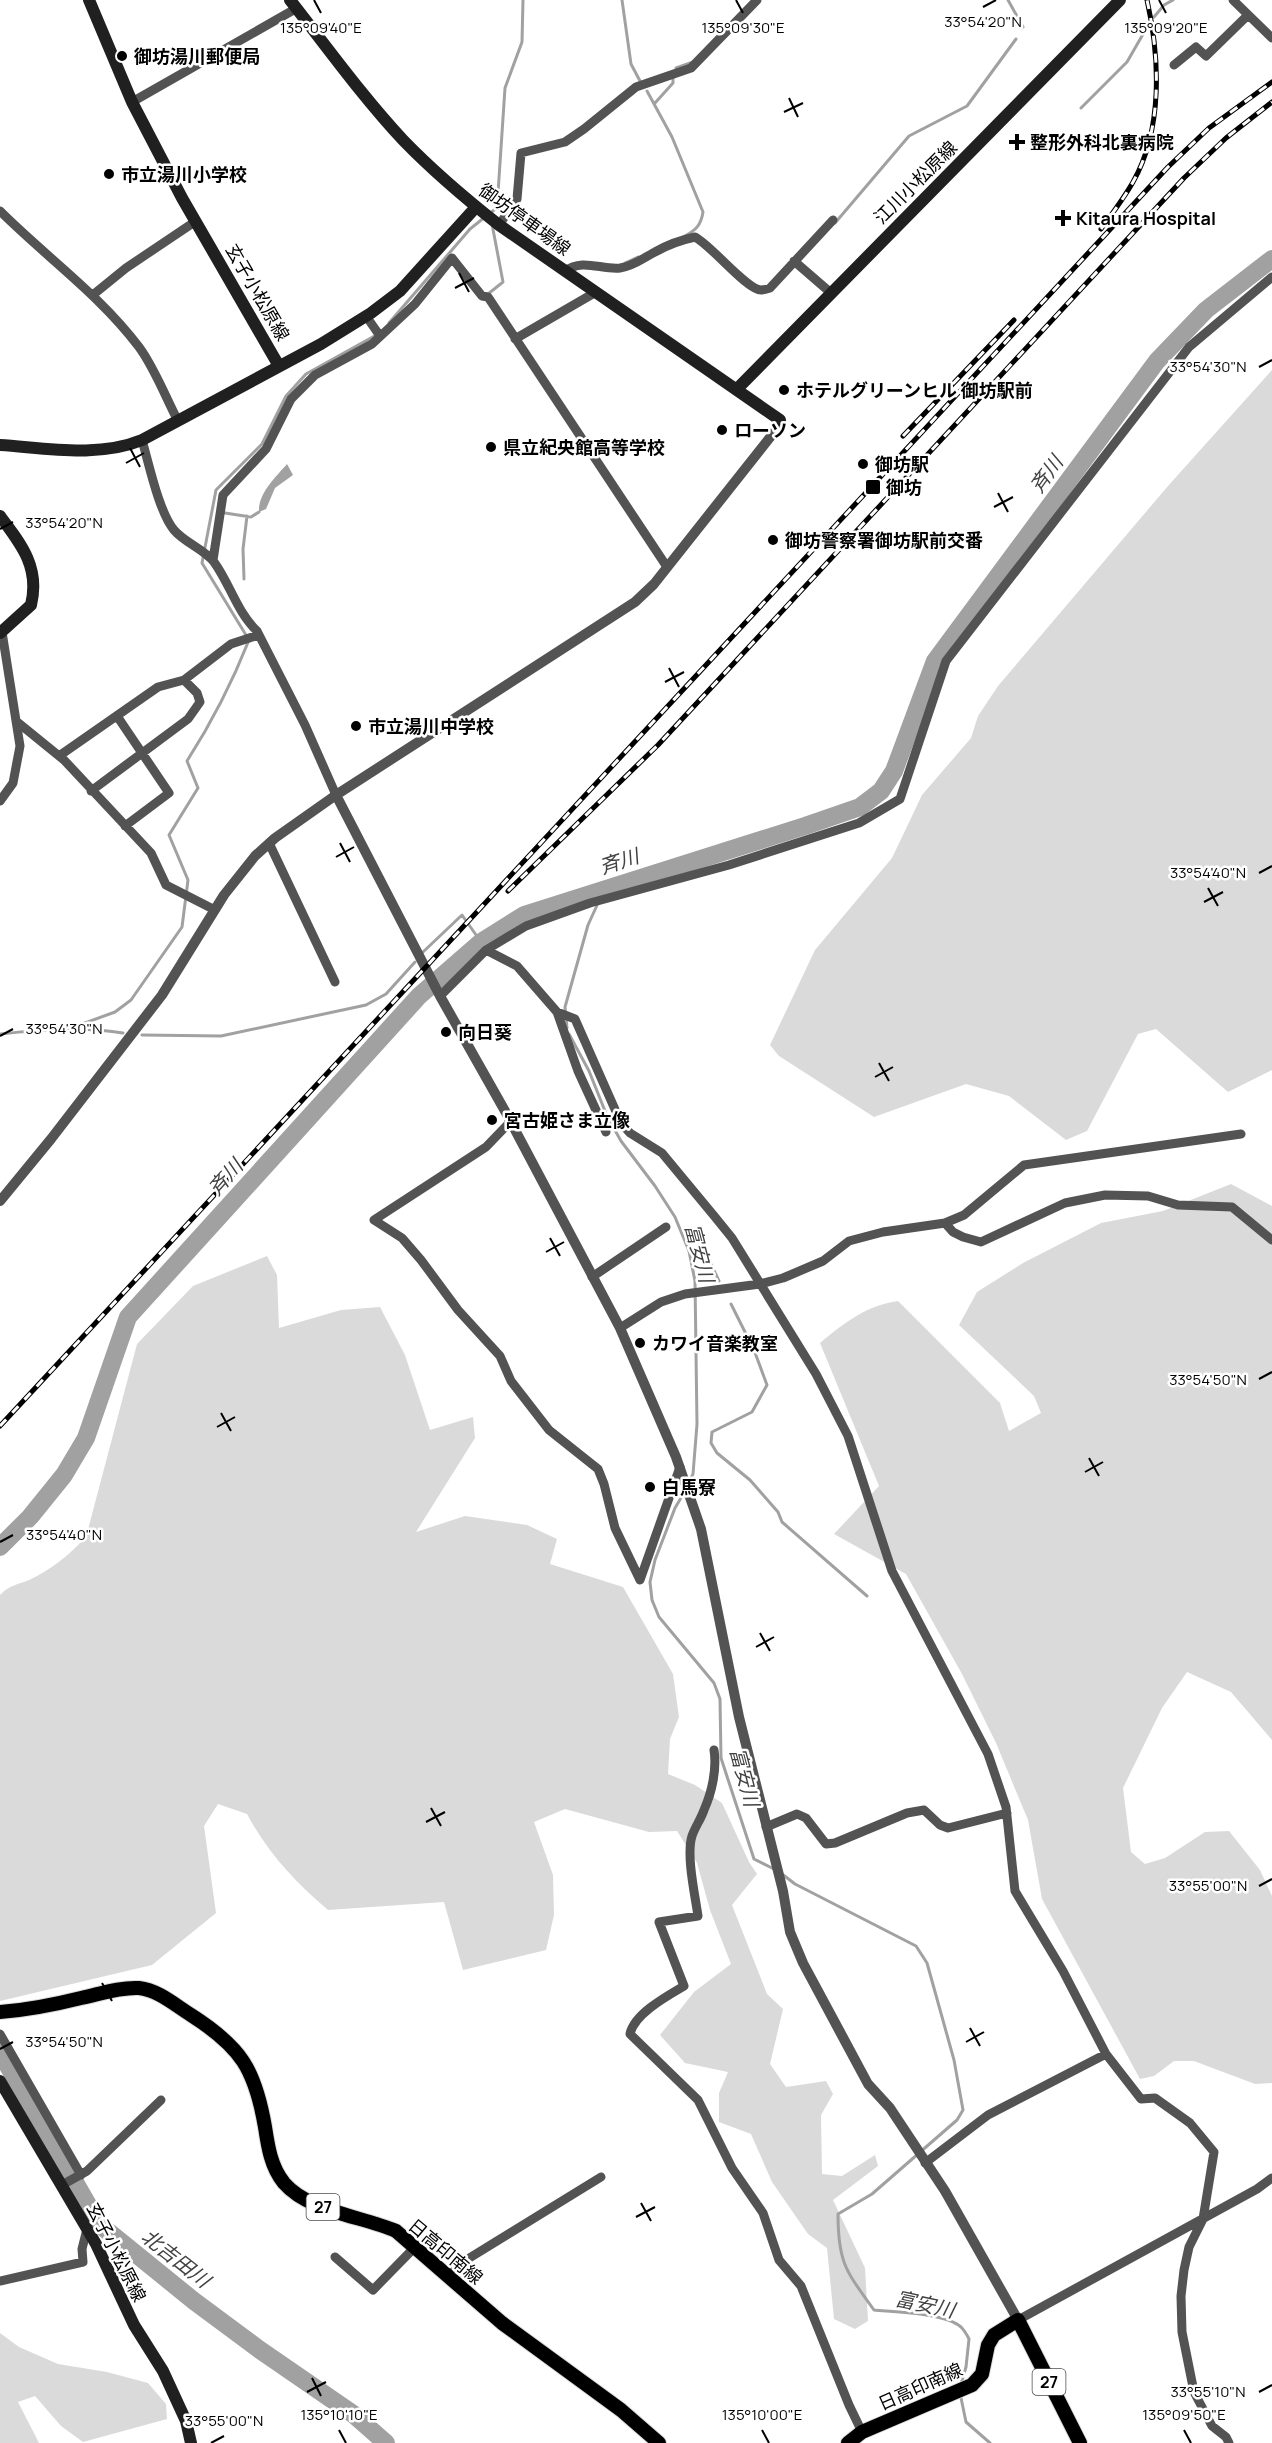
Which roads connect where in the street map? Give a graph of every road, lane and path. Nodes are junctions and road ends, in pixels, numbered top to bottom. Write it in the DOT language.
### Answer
graph roads {
  1 [pos="89,0"];
  2 [pos="758,0"];
  3 [pos="1120,0"];
  4 [pos="1233,0"];
  5 [pos="293,4"];
  6 [pos="1248,15"];
  7 [pos="1272,38"];
  8 [pos="1174,65"];
  9 [pos="132,102"];
  10 [pos="476,207"];
  11 [pos="0,211"];
  12 [pos="833,220"];
  13 [pos="196,221"];
  14 [pos="499,225"];
  15 [pos="794,261"];
  16 [pos="565,271"];
  17 [pos="1272,277"];
  18 [pos="596,292"];
  19 [pos="831,293"];
  20 [pos="94,294"];
  21 [pos="366,316"];
  22 [pos="380,336"];
  23 [pos="516,339"];
  24 [pos="279,366"];
  25 [pos="737,389"];
  26 [pos="780,420"];
  27 [pos="178,421"];
  28 [pos="142,440"];
  29 [pos="0,445"];
  30 [pos="0,516"];
  31 [pos="213,560"];
  32 [pos="667,567"];
  33 [pos="1,633"];
  34 [pos="258,634"];
  35 [pos="184,680"];
  36 [pos="117,716"];
  37 [pos="16,721"];
  38 [pos="142,753"];
  39 [pos="59,756"];
  40 [pos="91,791"];
  41 [pos="336,795"];
  42 [pos="0,801"];
  43 [pos="125,826"];
  44 [pos="269,843"];
  45 [pos="215,910"];
  46 [pos="486,950"];
  47 [pos="335,982"];
  48 [pos="440,996"];
  49 [pos="557,1012"];
  50 [pos="510,1122"];
  51 [pos="606,1132"];
  52 [pos="1241,1134"];
  53 [pos="0,1201"];
  54 [pos="945,1222"];
  55 [pos="666,1227"];
  56 [pos="1272,1240"];
  57 [pos="592,1277"];
  58 [pos="760,1284"];
  59 [pos="620,1328"];
  60 [pos="679,1464"];
  61 [pos="714,1750"];
  62 [pos="1007,1813"];
  63 [pos="766,1827"];
  64 [pos="0,2012"];
  65 [pos="0,2034"];
  66 [pos="1106,2054"];
  67 [pos="0,2081"];
  68 [pos="161,2100"];
  69 [pos="925,2163"];
  70 [pos="81,2175"];
  71 [pos="601,2177"];
  72 [pos="1272,2178"];
  73 [pos="62,2185"];
  74 [pos="1203,2218"];
  75 [pos="87,2229"];
  76 [pos="415,2247"];
  77 [pos="335,2257"];
  78 [pos="445,2273"];
  79 [pos="0,2281"];
  80 [pos="1018,2320"];
  81 [pos="862,2432"];
  82 [pos="191,2443"];
  83 [pos="659,2443"];
  84 [pos="848,2443"];
  85 [pos="1080,2443"];
  86 [pos="1229,2443"];
  1 -- 9 [label="main road, 玄子小松原線"];
  2 -- 14 [label="street"];
  3 -- 19 [label="main road, 江川小松原線"];
  4 -- 6 [label="street"];
  5 -- 9 [label="street"];
  5 -- 10 [label="main road, 御坊停車場線"];
  6 -- 7 [label="street"];
  6 -- 8 [label="street"];
  9 -- 13 [label="main road, 玄子小松原線"];
  10 -- 14 [label="main road, 御坊停車場線"];
  10 -- 21 [label="main road"];
  11 -- 20 [label="street"];
  12 -- 15 [label="street"];
  13 -- 20 [label="street"];
  13 -- 24 [label="main road, 玄子小松原線"];
  14 -- 16 [label="main road, 御坊停車場線"];
  15 -- 16 [label="street"];
  15 -- 19 [label="street"];
  16 -- 18 [label="main road, 御坊停車場線"];
  17 -- 46 [label="street"];
  18 -- 23 [label="street"];
  18 -- 25 [label="main road, 御坊停車場線"];
  19 -- 25 [label="main road, 江川小松原線"];
  20 -- 27 [label="street"];
  21 -- 22 [label="street"];
  21 -- 24 [label="main road"];
  22 -- 23 [label="street"];
  22 -- 31 [label="street"];
  23 -- 32 [label="street"];
  24 -- 27 [label="main road, 玄子小松原線"];
  25 -- 26 [label="main road, 御坊停車場線"];
  26 -- 32 [label="street"];
  27 -- 28 [label="main road, 玄子小松原線"];
  28 -- 29 [label="main road, 玄子小松原線"];
  28 -- 31 [label="street"];
  30 -- 33 [label="main road"];
  31 -- 34 [label="street"];
  32 -- 41 [label="street"];
  33 -- 37 [label="street"];
  34 -- 35 [label="street"];
  34 -- 41 [label="street"];
  35 -- 36 [label="street"];
  35 -- 38 [label="street"];
  36 -- 38 [label="street"];
  36 -- 39 [label="street"];
  37 -- 39 [label="street"];
  37 -- 42 [label="street"];
  38 -- 40 [label="street"];
  38 -- 43 [label="street"];
  39 -- 40 [label="street"];
  40 -- 43 [label="street"];
  41 -- 44 [label="street"];
  41 -- 48 [label="street"];
  43 -- 45 [label="street"];
  44 -- 45 [label="street"];
  44 -- 47 [label="street"];
  45 -- 53 [label="street"];
  46 -- 48 [label="street"];
  46 -- 49 [label="street"];
  48 -- 50 [label="street"];
  49 -- 51 [label="street"];
  49 -- 58 [label="street"];
  50 -- 57 [label="street"];
  50 -- 60 [label="street"];
  52 -- 54 [label="street"];
  54 -- 56 [label="street"];
  54 -- 58 [label="street"];
  55 -- 57 [label="street"];
  57 -- 59 [label="street"];
  58 -- 59 [label="street"];
  58 -- 62 [label="street"];
  59 -- 60 [label="street"];
  60 -- 63 [label="street"];
  61 -- 81 [label="street"];
  62 -- 63 [label="street"];
  62 -- 66 [label="street"];
  63 -- 69 [label="street"];
  64 -- 76 [label="main road, 日高印南線 / 27"];
  65 -- 70 [label="street"];
  66 -- 69 [label="street"];
  66 -- 74 [label="street"];
  67 -- 73 [label="main road, 玄子小松原線"];
  68 -- 70 [label="street"];
  69 -- 80 [label="street"];
  70 -- 73 [label="street"];
  71 -- 78 [label="street"];
  72 -- 74 [label="street"];
  73 -- 75 [label="main road, 玄子小松原線"];
  74 -- 80 [label="street"];
  74 -- 86 [label="street"];
  75 -- 79 [label="street"];
  75 -- 82 [label="main road, 玄子小松原線"];
  76 -- 77 [label="street"];
  76 -- 78 [label="main road, 日高印南線 / 27"];
  78 -- 83 [label="main road, 日高印南線 / 27"];
  80 -- 81 [label="main road, 日高印南線"];
  80 -- 85 [label="main road, 27"];
  81 -- 84 [label="main road, 日高印南線"];
}
